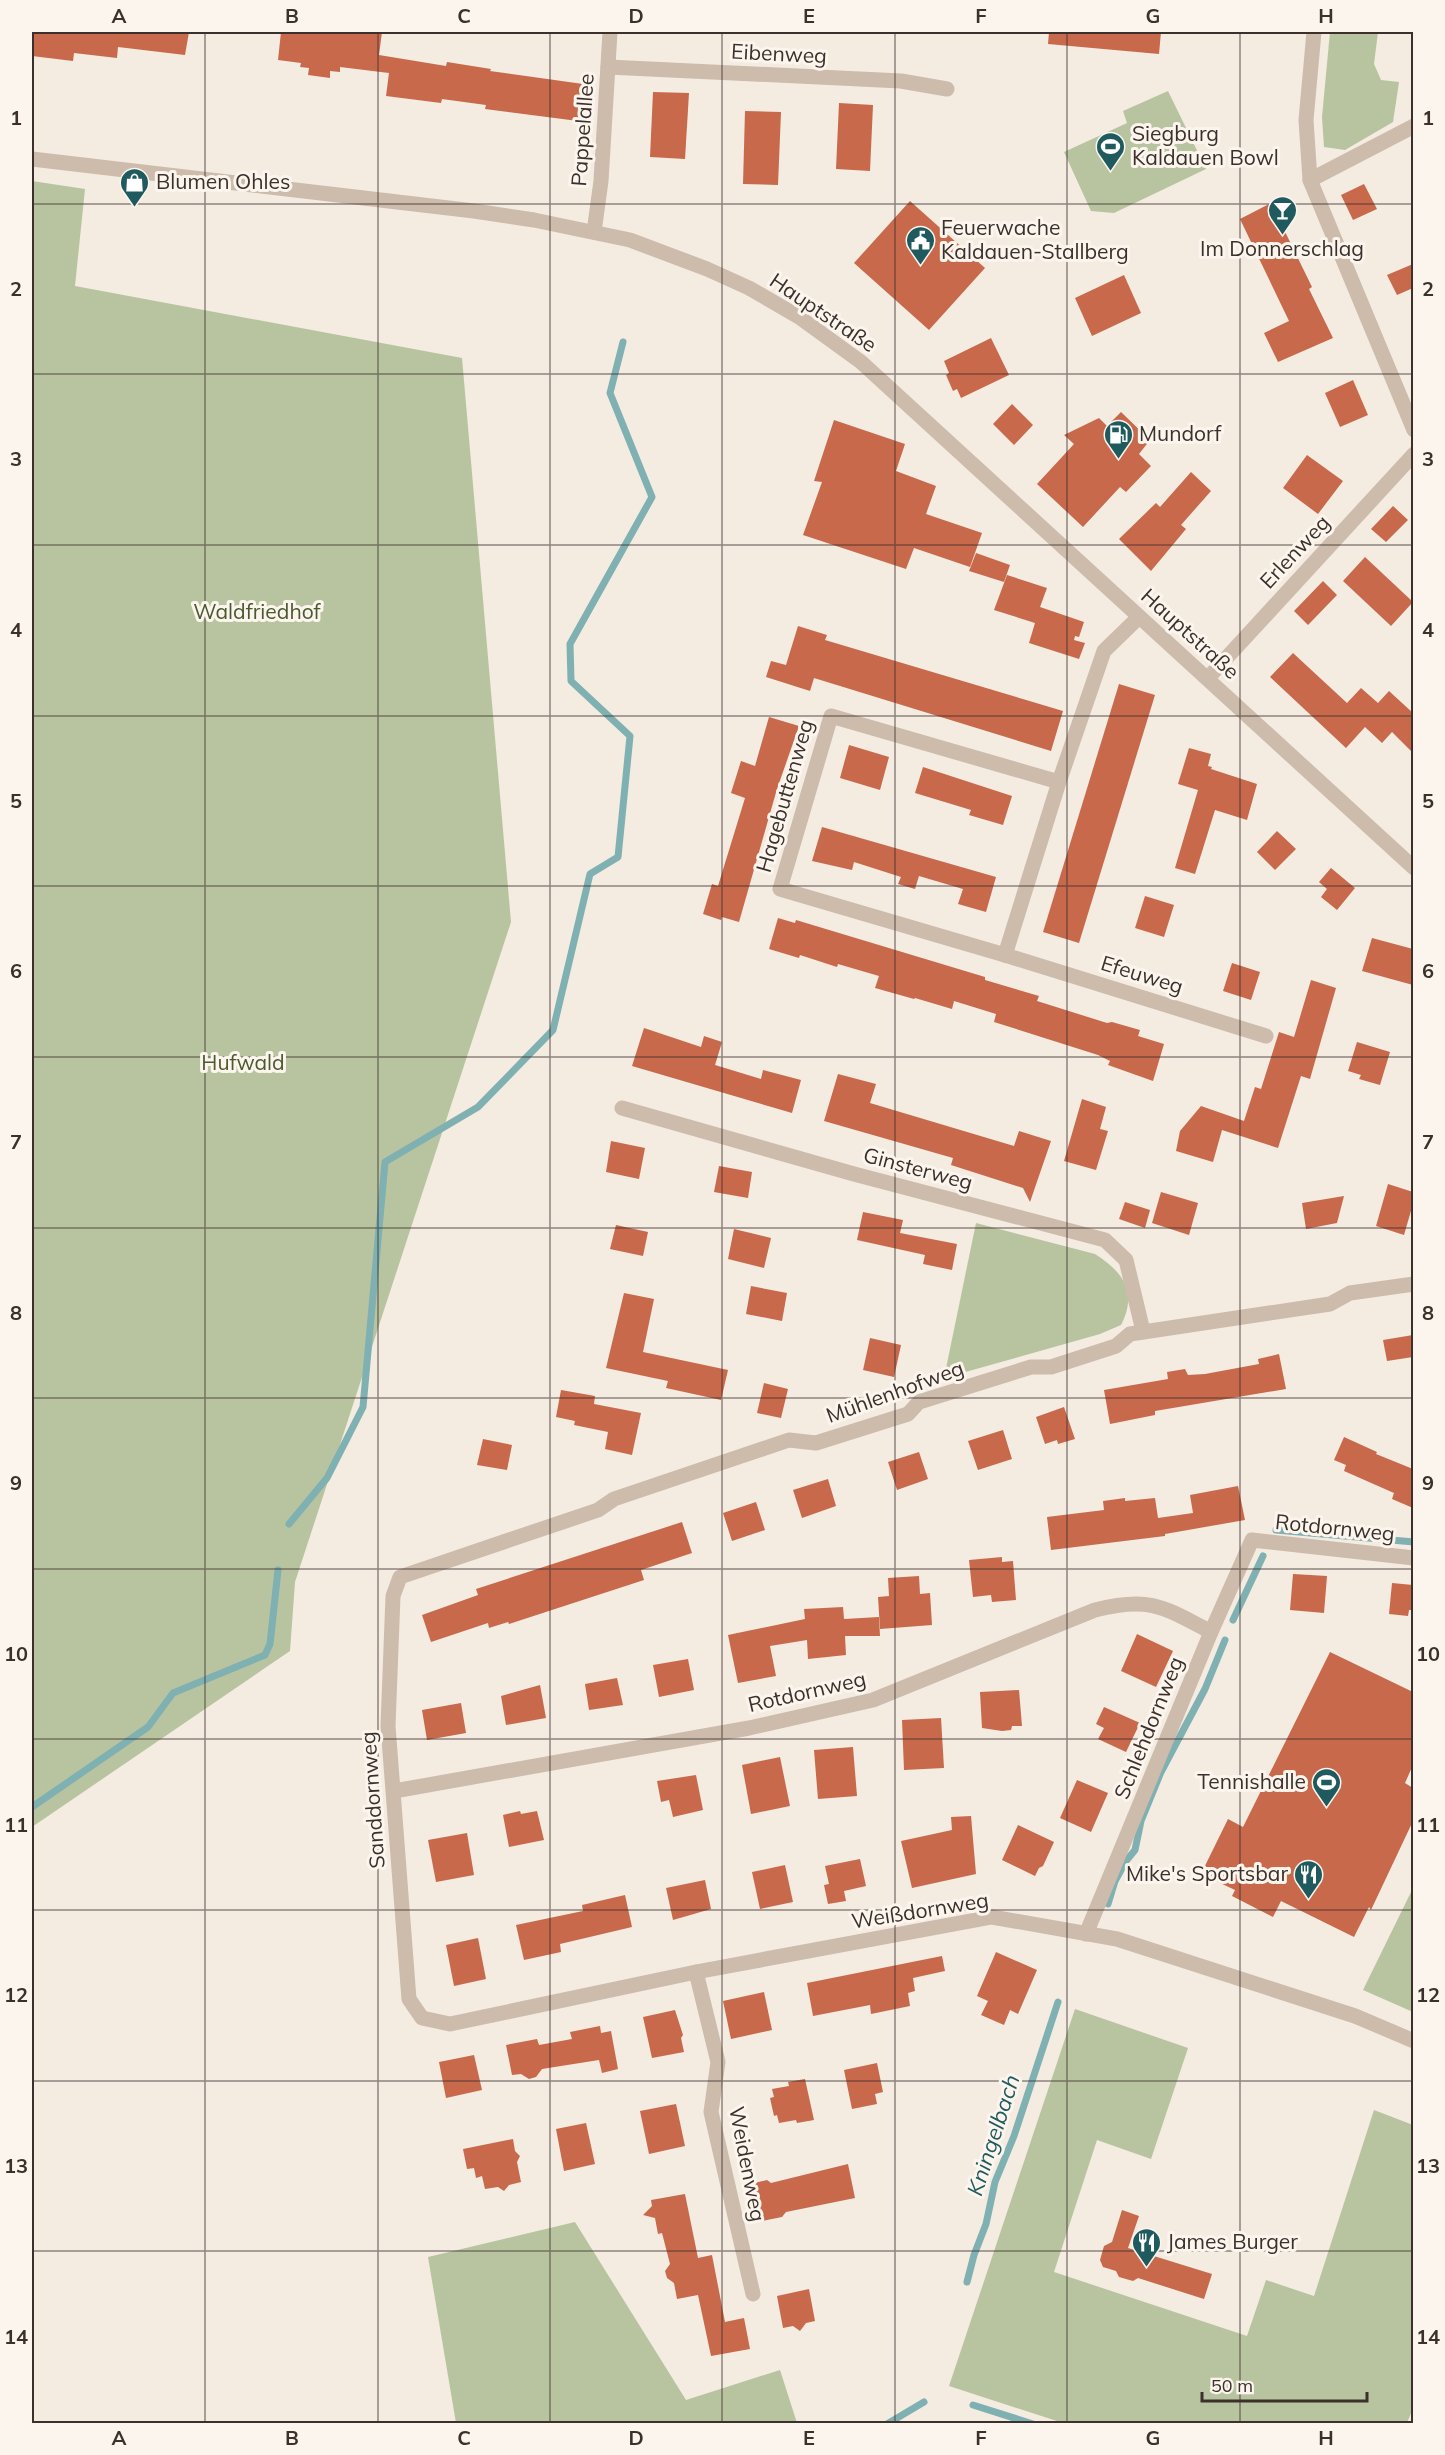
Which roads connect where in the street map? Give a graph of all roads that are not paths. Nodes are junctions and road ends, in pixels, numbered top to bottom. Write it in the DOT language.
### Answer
graph roads {
  1 [pos="610,32"];
  2 [pos="1314,32"];
  3 [pos="608,67"];
  4 [pos="946,88"];
  5 [pos="1413,126"];
  6 [pos="32,159"];
  7 [pos="1310,180"];
  8 [pos="594,232"];
  9 [pos="1413,430"];
  10 [pos="1413,454"];
  11 [pos="1139,617"];
  12 [pos="1208,678"];
  13 [pos="1059,782"];
  14 [pos="1413,868"];
  15 [pos="1005,955"];
  16 [pos="1266,1036"];
  17 [pos="622,1108"];
  18 [pos="1413,1284"];
  19 [pos="1143,1331"];
  20 [pos="1252,1540"];
  21 [pos="1413,1558"];
  22 [pos="400,1576"];
  23 [pos="1211,1632"];
  24 [pos="394,1791"];
  25 [pos="1086,1934"];
  26 [pos="696,1972"];
  27 [pos="422,2018"];
  28 [pos="1413,2041"];
  29 [pos="753,2294"];
  1 -- 3 [label="street, Pappelallee"];
  2 -- 7 [label="street"];
  3 -- 4 [label="street, Eibenweg"];
  3 -- 8 [label="street, Pappelallee"];
  5 -- 7 [label="street"];
  6 -- 8 [label="street, Hauptstraße"];
  7 -- 9 [label="street"];
  8 -- 11 [label="street, Hauptstraße"];
  10 -- 12 [label="street, Erlenweg"];
  11 -- 12 [label="street, Hauptstraße"];
  11 -- 13 [label="street"];
  12 -- 14 [label="street, Hauptstraße"];
  13 -- 15 [label="street"];
  13 -- 15 [label="street, Hagebuttenweg"];
  15 -- 16 [label="street, Efeuweg"];
  17 -- 19 [label="street, Ginsterweg"];
  18 -- 19 [label="street, Mühlenhofweg"];
  19 -- 22 [label="street, Mühlenhofweg"];
  20 -- 21 [label="street, Rotdornweg"];
  20 -- 23 [label="street, Schlehdornweg"];
  22 -- 24 [label="street, Sanddornweg"];
  23 -- 24 [label="street, Rotdornweg"];
  23 -- 25 [label="street, Schlehdornweg"];
  24 -- 27 [label="street, Sanddornweg"];
  25 -- 26 [label="street, Weißdornweg"];
  25 -- 28 [label="street, Weißdornweg"];
  26 -- 27 [label="street, Weißdornweg"];
  26 -- 29 [label="street, Weidenweg"];
}
